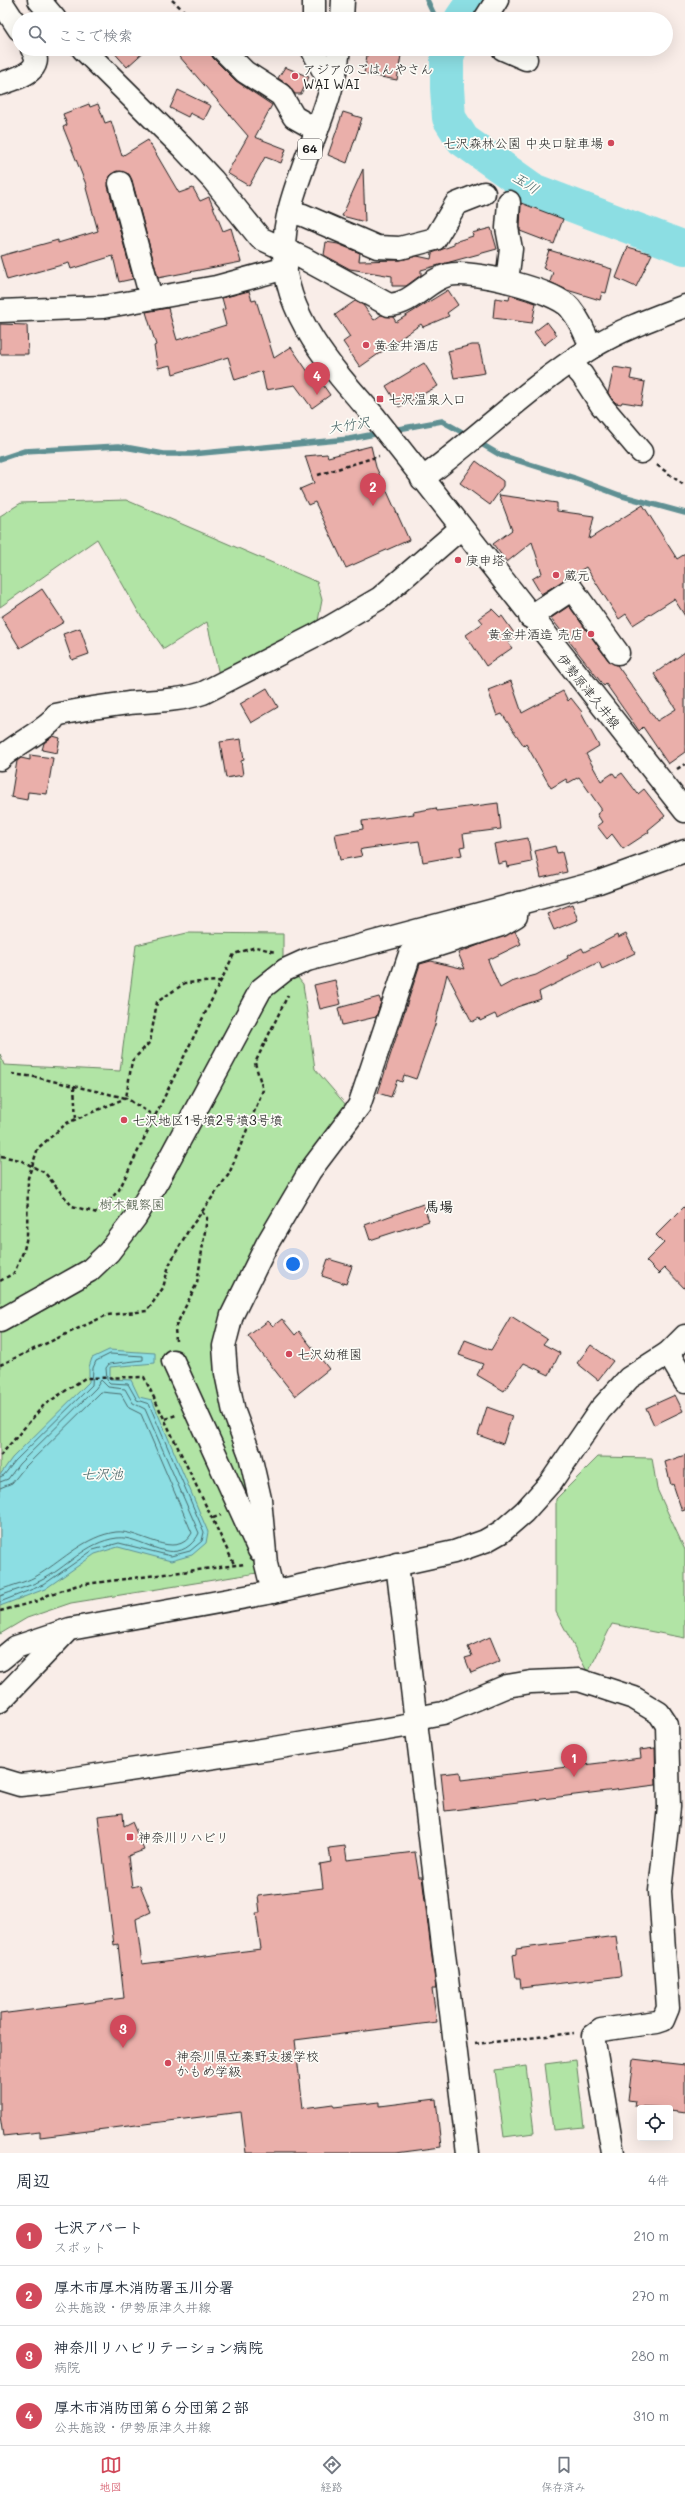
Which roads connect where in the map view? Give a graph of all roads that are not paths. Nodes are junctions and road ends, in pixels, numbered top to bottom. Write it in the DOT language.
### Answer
graph roads {
  1 [pos="0,0"];
  2 [pos="39,0"];
  3 [pos="314,0"];
  4 [pos="343,0"];
  5 [pos="497,0"];
  6 [pos="49,12"];
  7 [pos="314,12"];
  8 [pos="342,12"];
  9 [pos="490,12"];
  10 [pos="12,18"];
  11 [pos="0,19"];
  12 [pos="12,35"];
  13 [pos="30,56"];
  14 [pos="90,56"];
  15 [pos="229,56"];
  16 [pos="316,56"];
  17 [pos="337,56"];
  18 [pos="519,56"];
  19 [pos="526,59"];
  20 [pos="0,84"];
  21 [pos="331,84"];
  22 [pos="317,130"];
  23 [pos="120,183"];
  24 [pos="484,193"];
  25 [pos="509,202"];
  26 [pos="289,212"];
  27 [pos="285,259"];
  28 [pos="508,281"];
  29 [pos="151,298"];
  30 [pos="685,306"];
  31 [pos="0,311"];
  32 [pos="591,348"];
  33 [pos="570,362"];
  34 [pos="640,452"];
  35 [pos="422,479"];
  36 [pos="461,528"];
  37 [pos="530,617"];
  38 [pos="618,653"];
  39 [pos="0,759"];
  40 [pos="685,811"];
  41 [pos="685,851"];
  42 [pos="518,903"];
  43 [pos="0,1321"];
  44 [pos="685,1336"];
  45 [pos="668,1353"];
  46 [pos="173,1361"];
  47 [pos="685,1382"];
  48 [pos="266,1564"];
  49 [pos="397,1564"];
  50 [pos="273,1592"];
  51 [pos="70,1629"];
  52 [pos="0,1660"];
  53 [pos="0,1701"];
  54 [pos="417,1724"];
  55 [pos="0,1779"];
  56 [pos="468,2153"];
  57 [pos="613,2153"];
  1 -- 10 [label="street"];
  2 -- 6 [label="street"];
  3 -- 7 [label="street"];
  4 -- 8 [label="street"];
  5 -- 9 [label="street"];
  11 -- 12 [label="street"];
  13 -- 20 [label="street"];
  14 -- 27 [label="street"];
  15 -- 22 [label="street"];
  16 -- 21 [label="street"];
  17 -- 21 [label="street, 64"];
  18 -- 19 [label="street"];
  21 -- 22 [label="street, 64"];
  22 -- 26 [label="street, 64"];
  23 -- 29 [label="street"];
  24 -- 26 [label="street"];
  25 -- 28 [label="street"];
  26 -- 27 [label="street, 64"];
  27 -- 28 [label="street"];
  27 -- 29 [label="street"];
  27 -- 35 [label="street, 伊勢原津久井線 / 64"];
  28 -- 32 [label="street"];
  29 -- 31 [label="street"];
  30 -- 32 [label="street"];
  32 -- 33 [label="street"];
  33 -- 34 [label="street"];
  33 -- 35 [label="street"];
  35 -- 36 [label="street, 伊勢原津久井線 / 64"];
  36 -- 37 [label="street, 伊勢原津久井線 / 64"];
  36 -- 39 [label="street"];
  37 -- 38 [label="street"];
  37 -- 40 [label="street, 伊勢原津久井線 / 64"];
  41 -- 42 [label="street"];
  42 -- 43 [label="street"];
  42 -- 48 [label="street"];
  44 -- 45 [label="street"];
  45 -- 47 [label="street"];
  45 -- 49 [label="street"];
  46 -- 48 [label="street"];
  48 -- 50 [label="street"];
  49 -- 50 [label="street"];
  49 -- 54 [label="street"];
  50 -- 51 [label="street"];
  51 -- 52 [label="street"];
  51 -- 53 [label="street"];
  54 -- 55 [label="street"];
  54 -- 56 [label="street"];
  54 -- 57 [label="street"];
}
